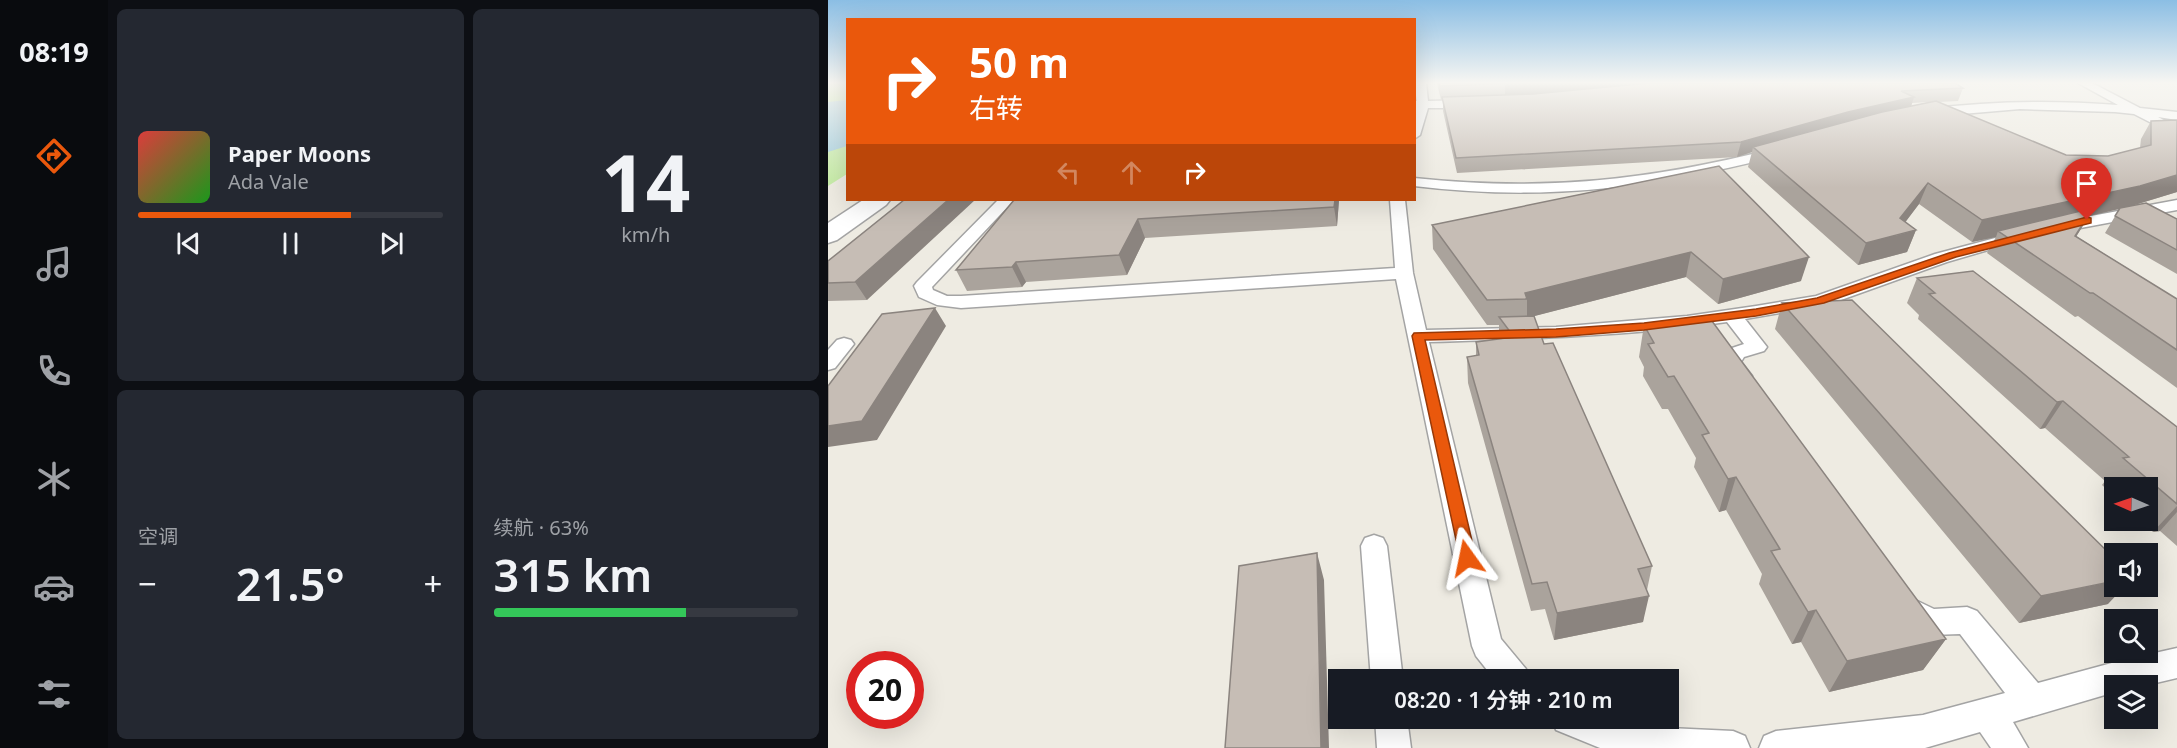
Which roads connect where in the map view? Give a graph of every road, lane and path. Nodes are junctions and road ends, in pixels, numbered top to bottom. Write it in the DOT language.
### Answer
graph roads {
  1 [pos="2148,118"];
  2 [pos="2177,132"];
  3 [pos="1794,147"];
  4 [pos="1416,182"];
  5 [pos="848,201"];
  6 [pos="877,201"];
  7 [pos="1005,201"];
  8 [pos="1398,201"];
  9 [pos="2175,206"];
  10 [pos="828,214"];
  11 [pos="828,235"];
  12 [pos="1953,255"];
  13 [pos="1404,273"];
  14 [pos="1961,276"];
  15 [pos="1732,316"];
  16 [pos="1418,336"];
  17 [pos="844,344"];
  18 [pos="828,363"];
  19 [pos="1758,400"];
  20 [pos="1374,546"];
  21 [pos="1892,589"];
  22 [pos="2177,663"];
  23 [pos="1387,669"];
  24 [pos="1506,669"];
  25 [pos="2032,701"];
  26 [pos="1987,714"];
  27 [pos="1392,729"];
  28 [pos="1591,729"];
  29 [pos="1395,748"];
  30 [pos="1733,748"];
  31 [pos="1776,748"];
  32 [pos="2011,748"];
  1 -- 2 [label="lane"];
  3 -- 4 [label="lane"];
  5 -- 10 [label="street"];
  6 -- 11 [label="street"];
  7 -- 13 [label="lane"];
  8 -- 13 [label="lane"];
  9 -- 12 [label="lane"];
  12 -- 14 [label="lane"];
  12 -- 15 [label="lane"];
  13 -- 16 [label="lane"];
  15 -- 16 [label="lane"];
  15 -- 19 [label="lane"];
  16 -- 24 [label="lane"];
  17 -- 18 [label="lane"];
  20 -- 23 [label="lane"];
  21 -- 25 [label="lane"];
  22 -- 25 [label="lane"];
  25 -- 26 [label="lane"];
  26 -- 31 [label="lane"];
  26 -- 32 [label="lane"];
  27 -- 29 [label="lane"];
  28 -- 30 [label="lane"];
}
